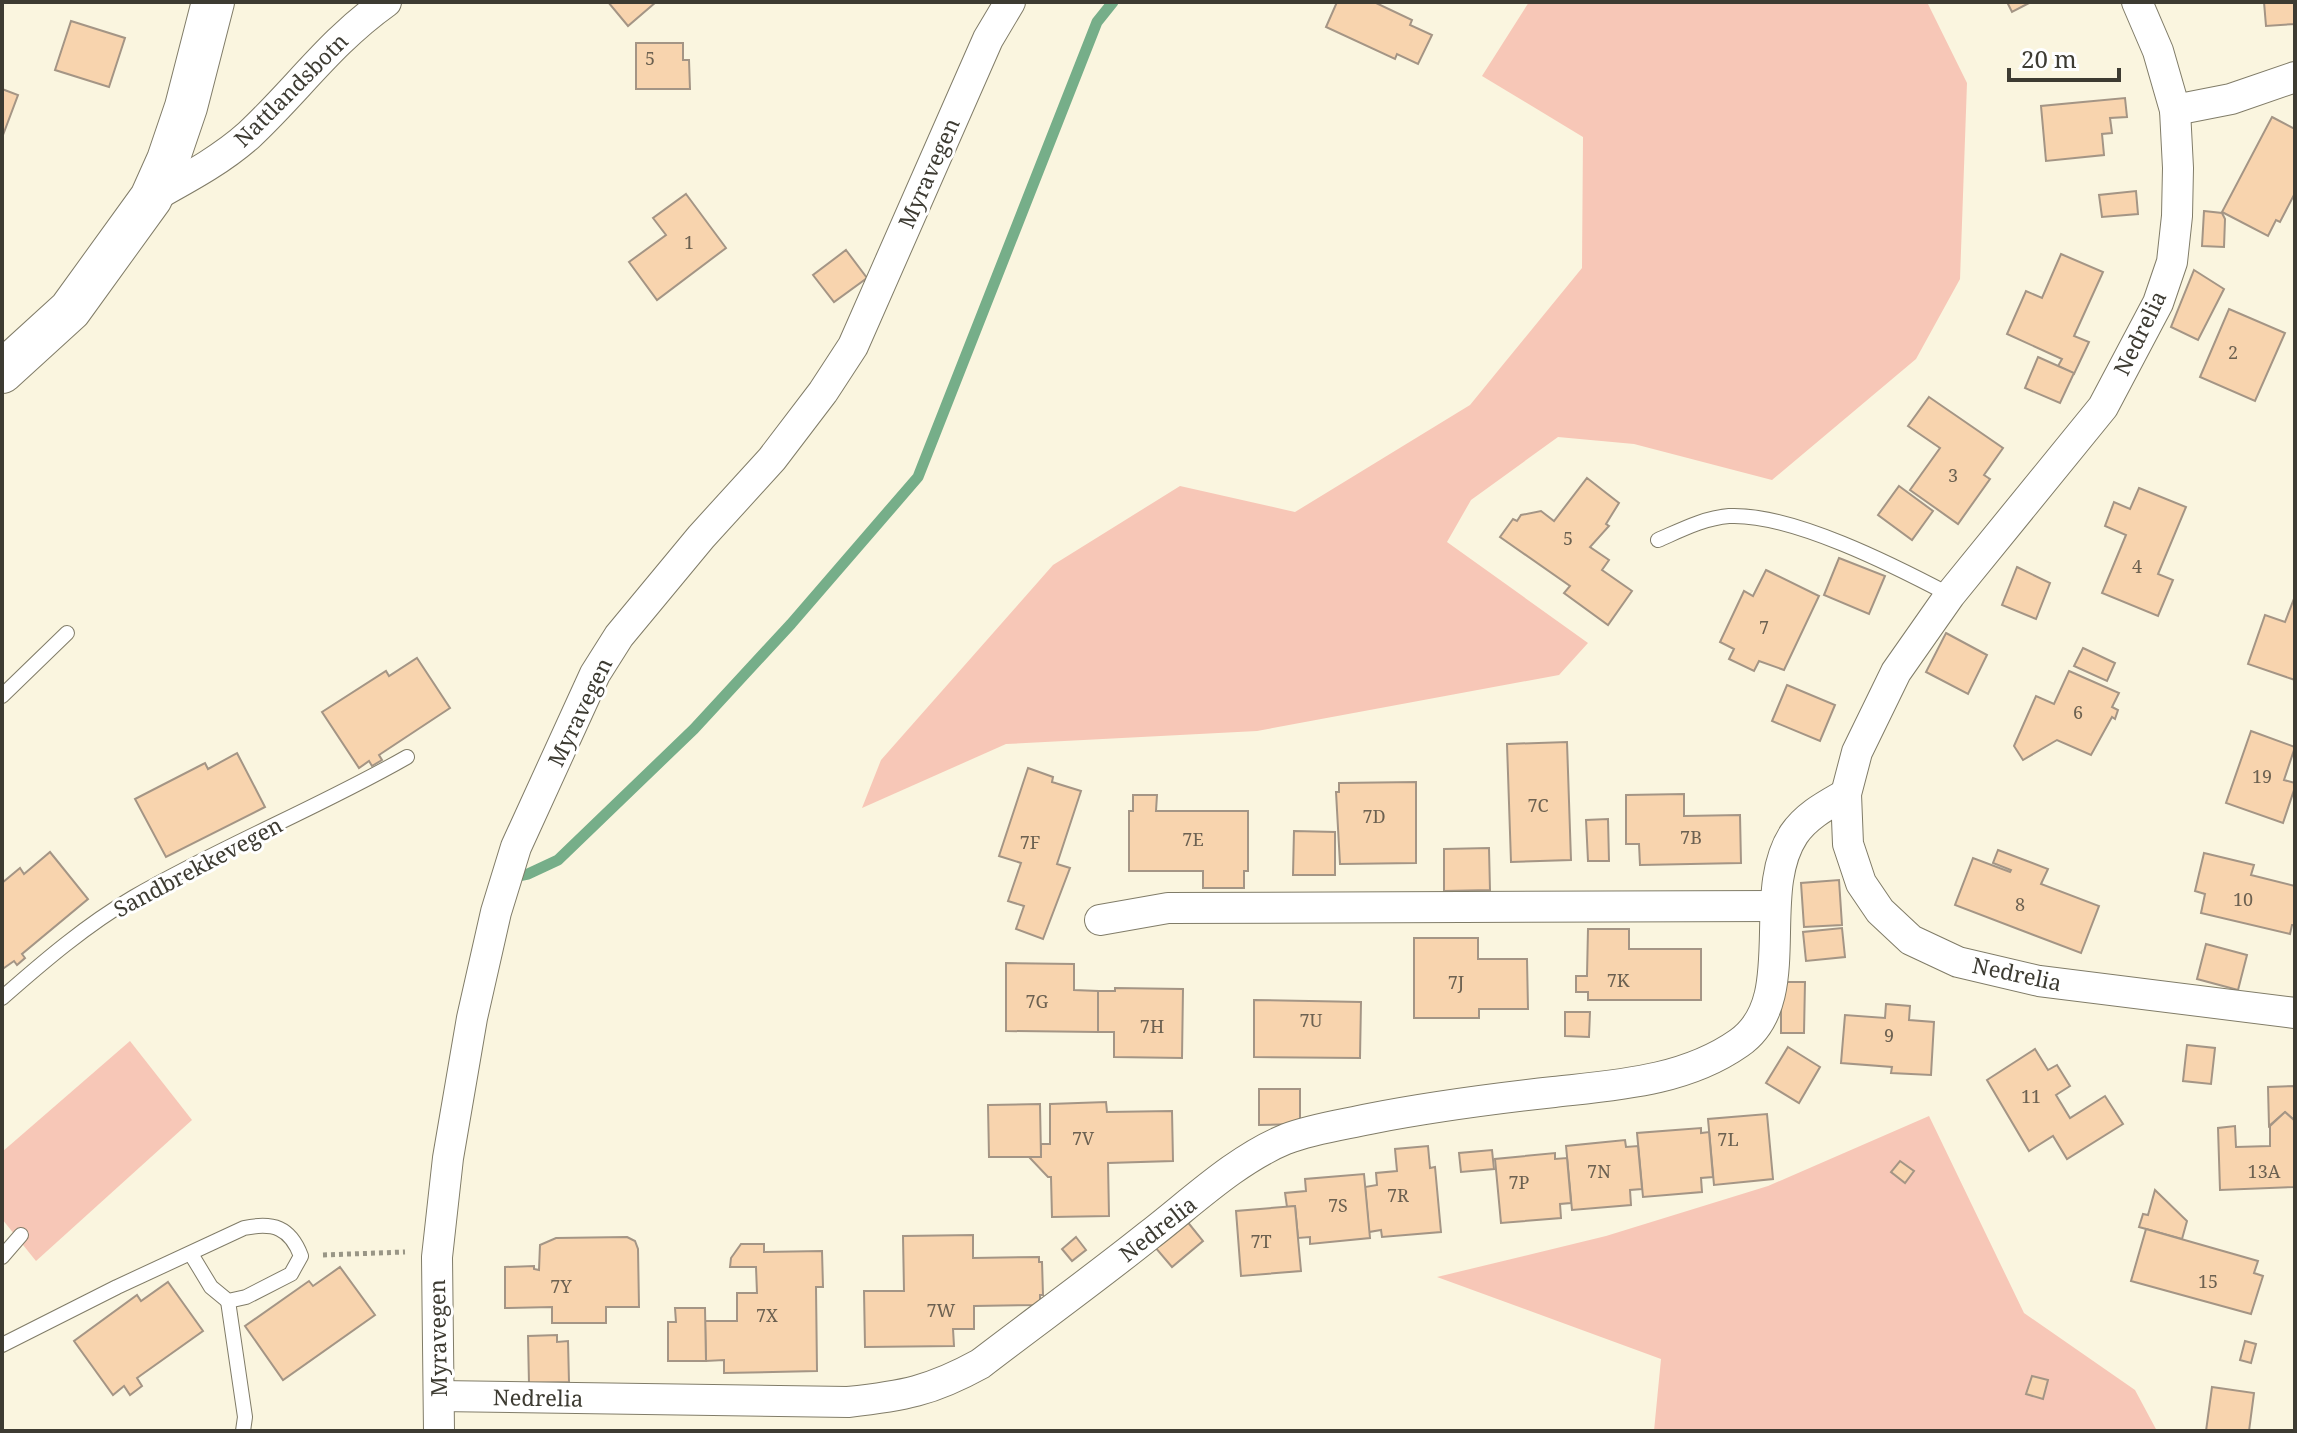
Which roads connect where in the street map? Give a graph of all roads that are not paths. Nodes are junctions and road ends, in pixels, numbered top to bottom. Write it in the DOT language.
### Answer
graph roads {
  1 [pos="213,2"];
  2 [pos="386,2"];
  3 [pos="1010,2"];
  4 [pos="2137,2"];
  5 [pos="2295,77"];
  6 [pos="2175,110"];
  7 [pos="151,198"];
  8 [pos="2,372"];
  9 [pos="1658,540"];
  10 [pos="1950,595"];
  11 [pos="67,633"];
  12 [pos="2,696"];
  13 [pos="407,757"];
  14 [pos="1846,794"];
  15 [pos="1774,906"];
  16 [pos="1100,920"];
  17 [pos="2,998"];
  18 [pos="2295,1013"];
  19 [pos="21,1235"];
  20 [pos="191,1254"];
  21 [pos="2,1257"];
  22 [pos="228,1301"];
  23 [pos="2,1345"];
  24 [pos="439,1396"];
  25 [pos="243,1431"];
  26 [pos="439,1431"];
  1 -- 7 [label="street"];
  2 -- 7 [label="street, Nattlandsbotn"];
  3 -- 24 [label="street, Myravegen"];
  4 -- 6 [label="street, Nedrelia"];
  5 -- 6 [label="street"];
  6 -- 10 [label="street, Nedrelia"];
  7 -- 8 [label="street"];
  9 -- 10 [label="lane"];
  10 -- 14 [label="street, Nedrelia"];
  11 -- 12 [label="lane"];
  13 -- 17 [label="lane, Sandbrekkevegen"];
  14 -- 15 [label="street, Nedrelia"];
  14 -- 18 [label="street, Nedrelia"];
  15 -- 16 [label="street"];
  15 -- 24 [label="street, Nedrelia"];
  19 -- 21 [label="lane"];
  20 -- 22 [label="lane"];
  20 -- 22 [label="lane"];
  20 -- 23 [label="lane"];
  22 -- 25 [label="lane"];
  24 -- 26 [label="street, Myravegen"];
}
